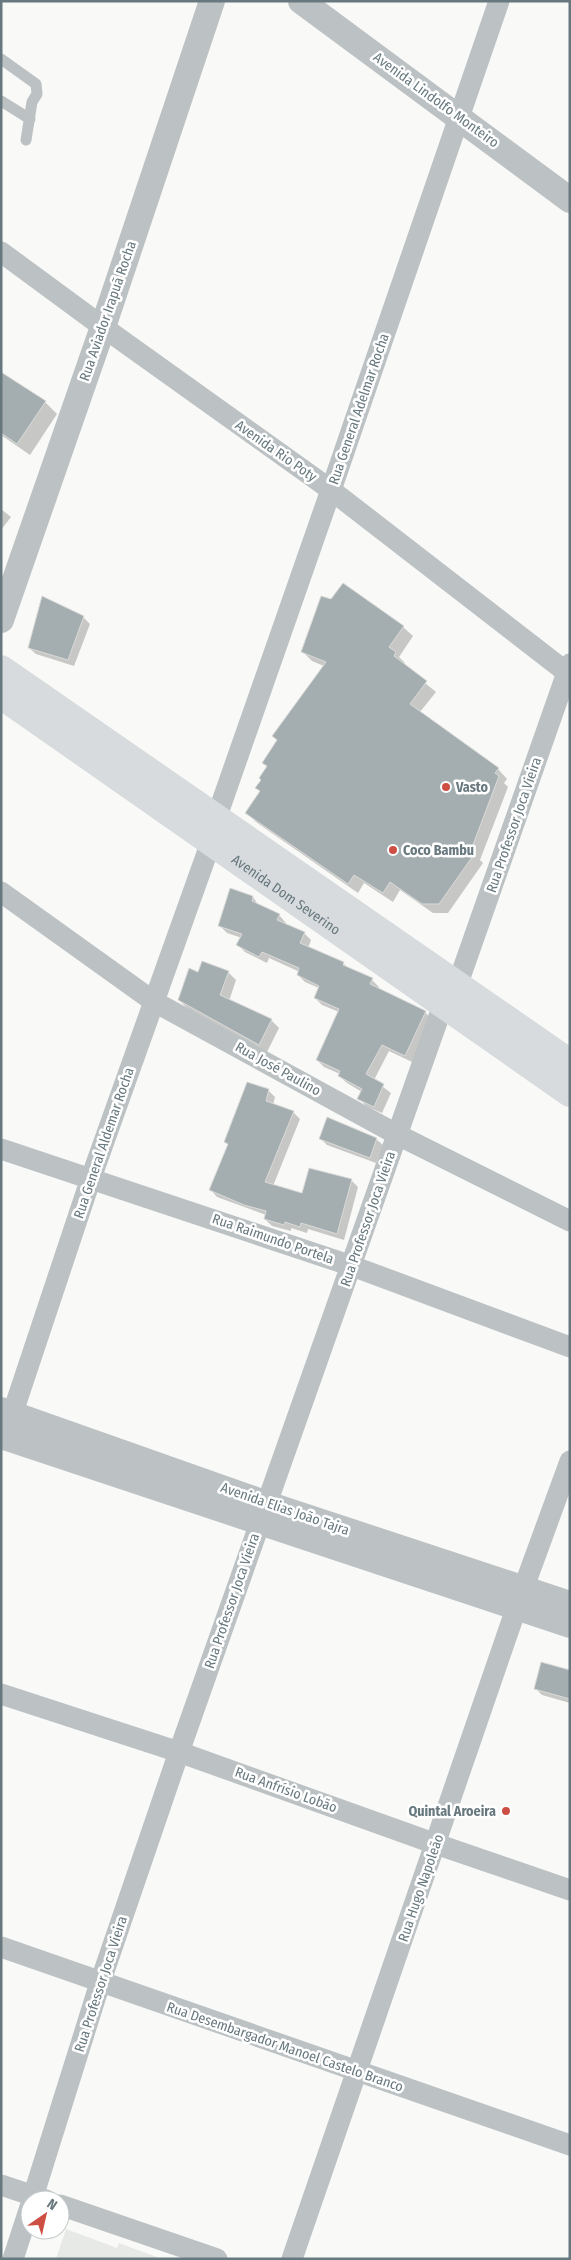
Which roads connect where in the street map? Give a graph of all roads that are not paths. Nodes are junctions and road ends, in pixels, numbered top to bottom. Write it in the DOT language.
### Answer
graph roads {
  1 [pos="212,1"];
  2 [pos="301,1"];
  3 [pos="498,1"];
  4 [pos="1,59"];
  5 [pos="1,101"];
  6 [pos="458,116"];
  7 [pos="30,119"];
  8 [pos="26,140"];
  9 [pos="570,200"];
  10 [pos="1,252"];
  11 [pos="103,327"];
  12 [pos="331,490"];
  13 [pos="1,620"];
  14 [pos="1,669"];
  15 [pos="569,671"];
  16 [pos="1,695"];
  17 [pos="214,829"];
  18 [pos="1,892"];
  19 [pos="450,996"];
  20 [pos="153,1001"];
  21 [pos="570,1063"];
  22 [pos="570,1093"];
  23 [pos="398,1135"];
  24 [pos="1,1149"];
  25 [pos="92,1178"];
  26 [pos="570,1222"];
  27 [pos="352,1266"];
  28 [pos="570,1347"];
  29 [pos="4,1429"];
  30 [pos="570,1461"];
  31 [pos="264,1514"];
  32 [pos="520,1597"];
  33 [pos="570,1604"];
  34 [pos="570,1625"];
  35 [pos="1,1694"];
  36 [pos="179,1752"];
  37 [pos="436,1844"];
  38 [pos="570,1890"];
  39 [pos="1,1947"];
  40 [pos="100,1983"];
  41 [pos="358,2072"];
  42 [pos="570,2145"];
  43 [pos="1,2185"];
  44 [pos="38,2190"];
  45 [pos="20,2194"];
  46 [pos="70,2208"];
  47 [pos="20,2240"];
  48 [pos="13,2259"];
  49 [pos="217,2259"];
  50 [pos="292,2259"];
  1 -- 11 [label="street, Rua Aviador Irapuã Rocha"];
  2 -- 6 [label="street, Avenida Lindolfo Monteiro"];
  3 -- 6 [label="street, Rua General Adelmar Rocha"];
  4 -- 7 [label="lane"];
  5 -- 7 [label="lane"];
  6 -- 9 [label="street, Avenida Lindolfo Monteiro"];
  6 -- 12 [label="street, Rua General Adelmar Rocha"];
  7 -- 8 [label="lane"];
  10 -- 11 [label="street, Avenida Rio Poty"];
  11 -- 12 [label="street, Avenida Rio Poty"];
  11 -- 13 [label="street, Rua Aviador Irapuã Rocha"];
  12 -- 15 [label="street, Avenida Rio Poty"];
  12 -- 17 [label="street, Rua General Adelmar Rocha"];
  14 -- 17 [label="main road, Avenida Dom Severino"];
  15 -- 19 [label="street, Rua Professor Joca Vieira"];
  16 -- 17 [label="main road, Avenida Dom Severino"];
  17 -- 19 [label="main road, Avenida Dom Severino"];
  17 -- 20 [label="street, Rua General Aldemar Rocha"];
  18 -- 20 [label="street, Rua José Paulino"];
  19 -- 21 [label="main road, Avenida Dom Severino"];
  19 -- 22 [label="main road, Avenida Dom Severino"];
  19 -- 23 [label="street, Rua Professor Joca Vieira"];
  20 -- 23 [label="street, Rua José Paulino"];
  20 -- 25 [label="street, Rua General Aldemar Rocha"];
  23 -- 26 [label="street, Rua José Paulino"];
  23 -- 27 [label="street, Rua Professor Joca Vieira"];
  24 -- 25 [label="street, Rua Raimundo Portela"];
  25 -- 27 [label="street, Rua Raimundo Portela"];
  25 -- 29 [label="street, Rua General Aldemar Rocha"];
  27 -- 28 [label="street, Rua Raimundo Portela"];
  27 -- 31 [label="street, Rua Professor Joca Vieira"];
  29 -- 31 [label="street, Avenida Elias João Tajra"];
  30 -- 32 [label="street, Rua Hugo Napoleão"];
  31 -- 32 [label="street, Avenida Elias João Tajra"];
  31 -- 36 [label="street, Rua Professor Joca Vieira"];
  32 -- 33 [label="street, Avenida Elias João Tajra"];
  32 -- 34 [label="street, Avenida Elias João Tajra"];
  32 -- 37 [label="street, Rua Hugo Napoleão"];
  35 -- 36 [label="street, Rua Anfrísio Lobão"];
  36 -- 37 [label="street, Rua Anfrísio Lobão"];
  36 -- 40 [label="street, Rua Professor Joca Vieira"];
  37 -- 38 [label="street, Rua Anfrísio Lobão"];
  37 -- 41 [label="street, Rua Hugo Napoleão"];
  39 -- 40 [label="street, Rua Desembargador Manoel Castelo Branco"];
  40 -- 41 [label="street, Rua Desembargador Manoel Castelo Branco"];
  40 -- 44 [label="street, Rua Professor Joca Vieira"];
  41 -- 42 [label="street, Rua Desembargador Manoel Castelo Branco"];
  41 -- 50 [label="street, Rua Hugo Napoleão"];
  43 -- 45 [label="street"];
  46 -- 49 [label="street"];
  47 -- 48 [label="street, Rua Professor Joca Vieira"];
}
